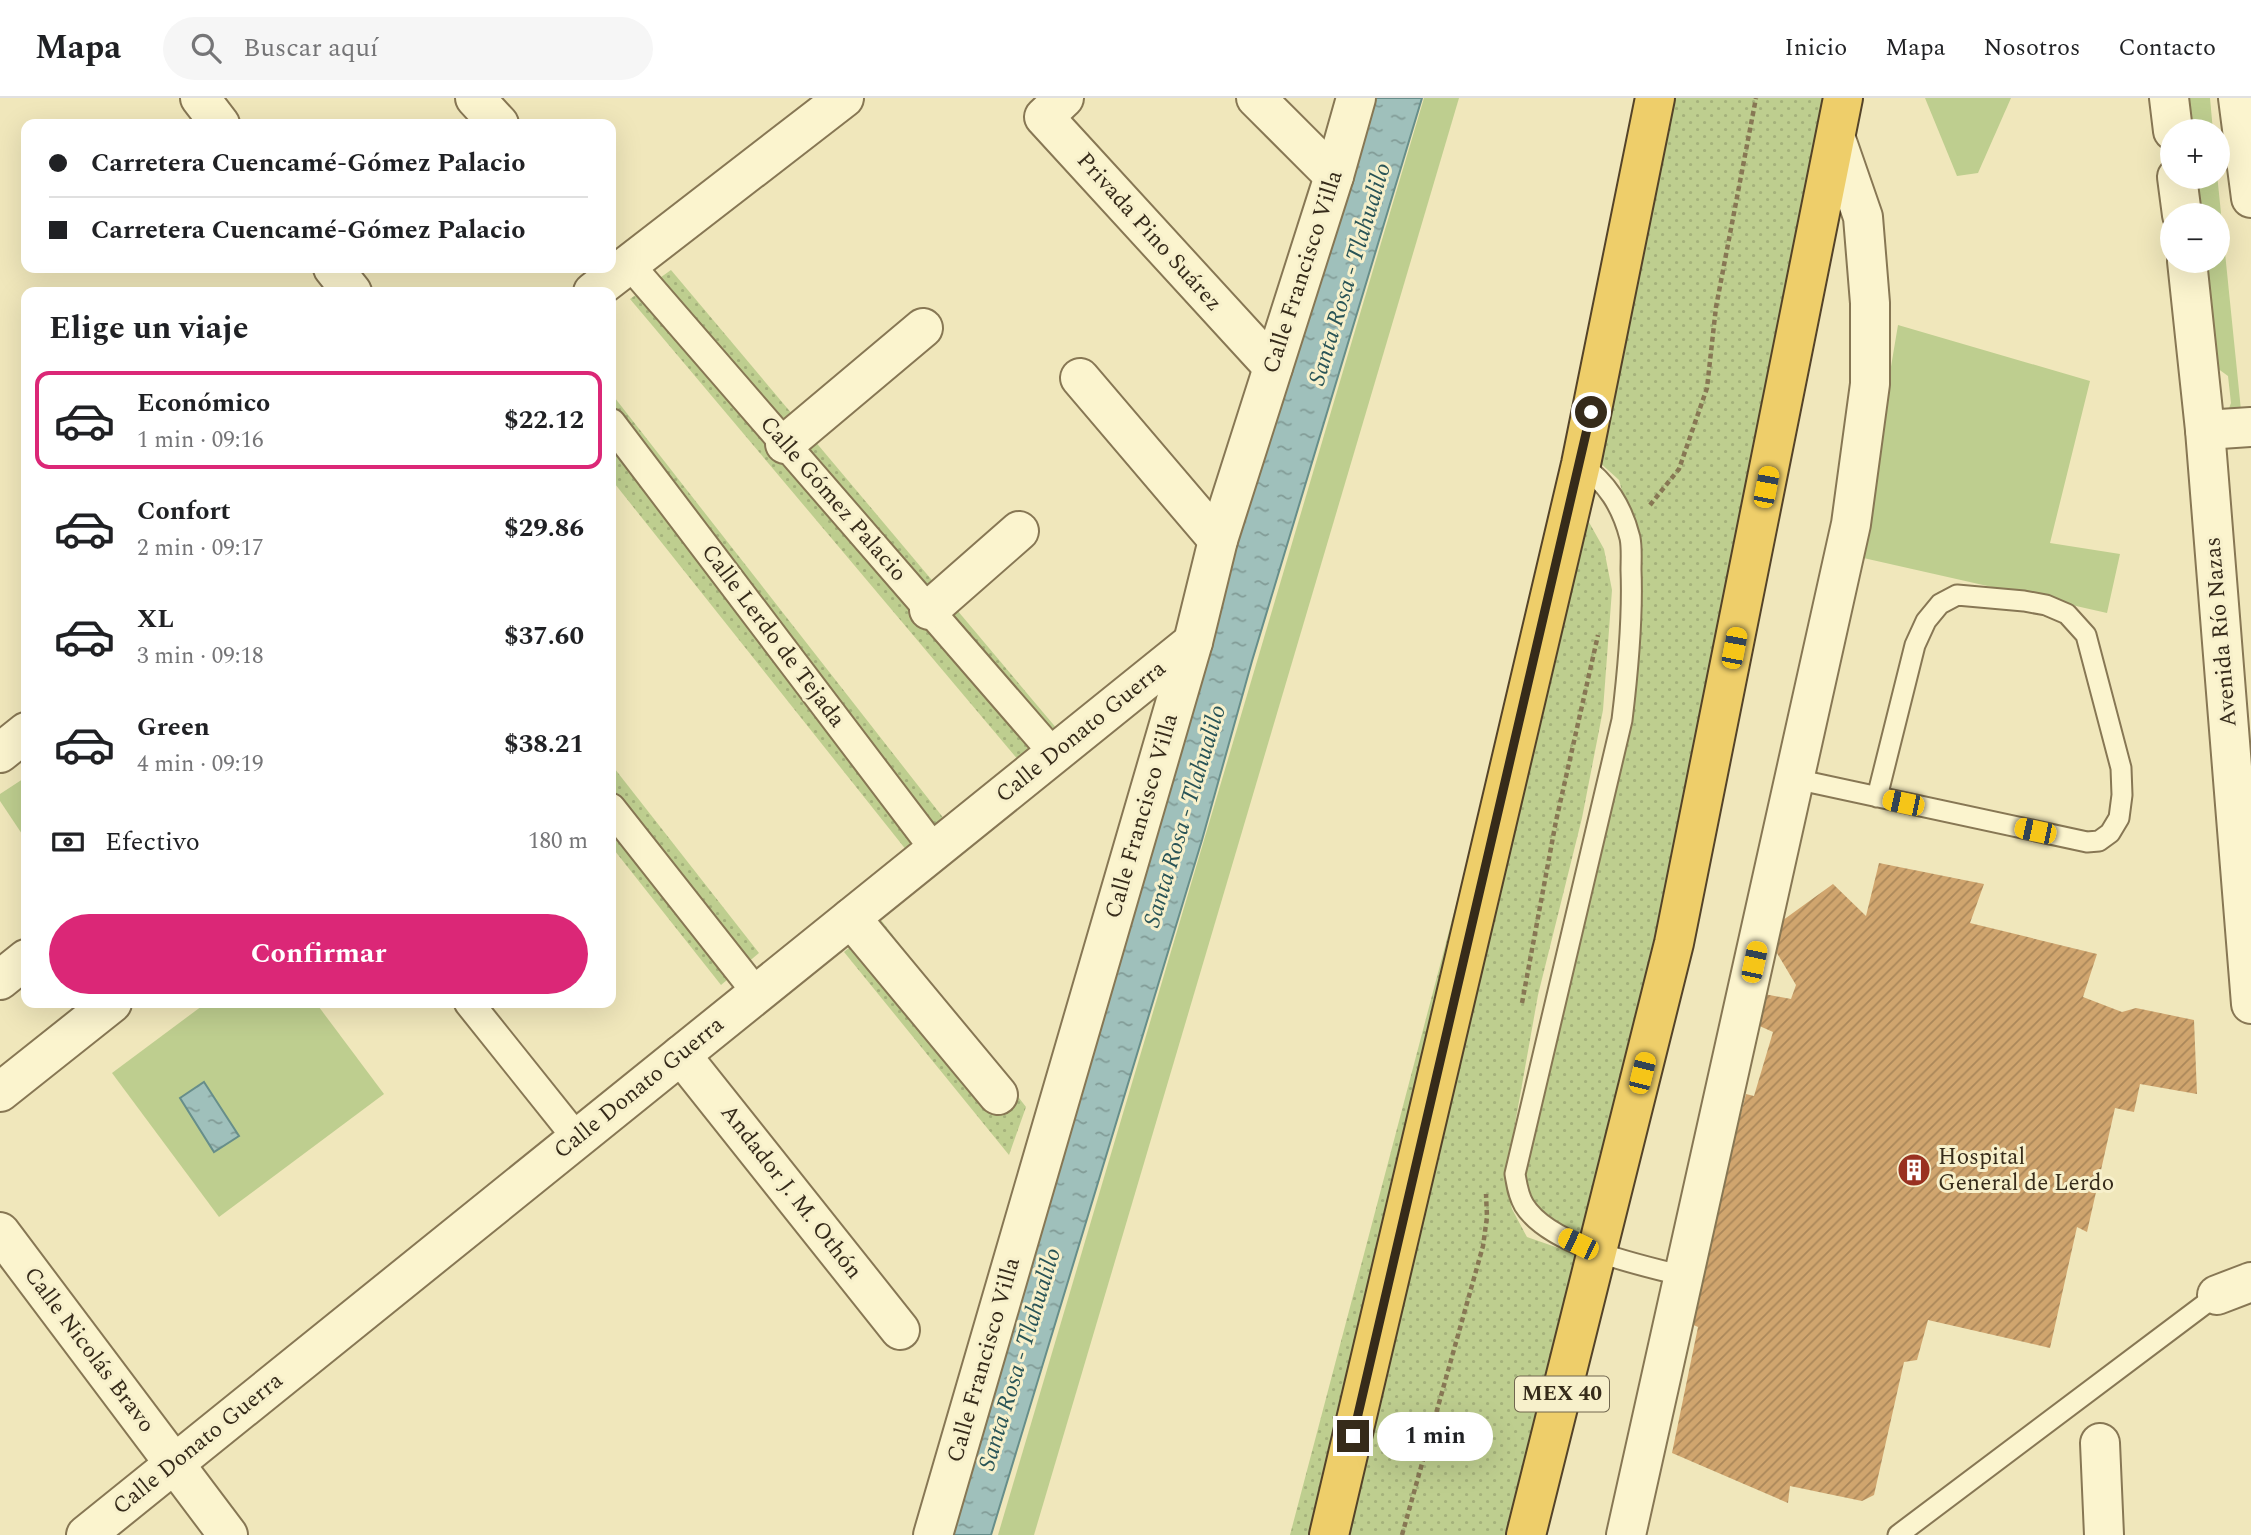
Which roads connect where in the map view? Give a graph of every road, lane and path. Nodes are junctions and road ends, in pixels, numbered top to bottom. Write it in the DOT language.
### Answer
graph roads {
  1 [pos="200,98"];
  2 [pos="475,98"];
  3 [pos="844,98"];
  4 [pos="1064,98"];
  5 [pos="1256,98"];
  6 [pos="1356,98"];
  7 [pos="1655,98"];
  8 [pos="1756,98"];
  9 [pos="1843,98"];
  10 [pos="2169,98"];
  11 [pos="2238,98"];
  12 [pos="216,119"];
  13 [pos="494,119"];
  14 [pos="2172,119"];
  15 [pos="1836,139"];
  16 [pos="1334,176"];
  17 [pos="2251,198"];
  18 [pos="620,254"];
  19 [pos="337,273"];
  20 [pos="2188,273"];
  21 [pos="348,287"];
  22 [pos="923,328"];
  23 [pos="1273,368"];
  24 [pos="1080,378"];
  25 [pos="2251,427"];
  26 [pos="616,430"];
  27 [pos="2205,430"];
  28 [pos="785,444"];
  29 [pos="1581,464"];
  30 [pos="1019,531"];
  31 [pos="1628,534"];
  32 [pos="1218,540"];
  33 [pos="929,610"];
  34 [pos="1193,642"];
  35 [pos="21,736"];
  36 [pos="0,753"];
  37 [pos="1054,754"];
  38 [pos="1795,779"];
  39 [pos="1877,797"];
  40 [pos="616,814"];
  41 [pos="935,850"];
  42 [pos="851,918"];
  43 [pos="21,963"];
  44 [pos="0,980"];
  45 [pos="757,993"];
  46 [pos="2251,1003"];
  47 [pos="106,1008"];
  48 [pos="474,1008"];
  49 [pos="681,1055"];
  50 [pos="0,1092"];
  51 [pos="998,1096"];
  52 [pos="577,1138"];
  53 [pos="0,1232"];
  54 [pos="1598,1254"];
  55 [pos="1684,1276"];
  56 [pos="2234,1289"];
  57 [pos="900,1330"];
  58 [pos="2100,1443"];
  59 [pos="174,1464"];
  60 [pos="86,1535"];
  61 [pos="228,1535"];
  62 [pos="933,1535"];
  63 [pos="1329,1535"];
  64 [pos="1526,1535"];
  65 [pos="1626,1535"];
  66 [pos="1898,1535"];
  67 [pos="2105,1535"];
  1 -- 12 [label="street"];
  2 -- 13 [label="street"];
  3 -- 18 [label="street"];
  4 -- 23 [label="street, Privada Pino Suárez"];
  5 -- 16 [label="street"];
  6 -- 16 [label="street, Calle Francisco Villa"];
  7 -- 29 [label="highway"];
  8 -- 31 [label="path"];
  9 -- 15 [label="highway, MEX 40"];
  10 -- 14 [label="street"];
  11 -- 17 [label="street"];
  15 -- 38 [label="street"];
  15 -- 54 [label="highway, MEX 40"];
  16 -- 23 [label="street, Calle Francisco Villa"];
  18 -- 28 [label="street, Calle Gómez Palacio"];
  19 -- 21 [label="street"];
  20 -- 27 [label="street, Avenida Río Nazas"];
  22 -- 28 [label="street"];
  23 -- 32 [label="street, Calle Francisco Villa"];
  24 -- 32 [label="street"];
  25 -- 27 [label="street"];
  26 -- 41 [label="street, Calle Lerdo de Tejada"];
  27 -- 46 [label="street, Avenida Río Nazas"];
  28 -- 33 [label="street, Calle Gómez Palacio"];
  29 -- 31 [label="lane"];
  29 -- 63 [label="highway"];
  30 -- 33 [label="street"];
  31 -- 54 [label="lane"];
  32 -- 34 [label="street, Calle Francisco Villa"];
  33 -- 37 [label="street, Calle Gómez Palacio"];
  34 -- 37 [label="street, Calle Donato Guerra"];
  34 -- 62 [label="street, Calle Francisco Villa"];
  35 -- 36 [label="street"];
  37 -- 41 [label="street, Calle Donato Guerra"];
  38 -- 39 [label="lane"];
  38 -- 55 [label="street"];
  39 -- 39 [label="lane"];
  40 -- 45 [label="street"];
  41 -- 42 [label="street, Calle Donato Guerra"];
  42 -- 45 [label="street, Calle Donato Guerra"];
  42 -- 51 [label="street"];
  43 -- 44 [label="street"];
  45 -- 49 [label="street, Calle Donato Guerra"];
  47 -- 50 [label="street"];
  48 -- 52 [label="street"];
  49 -- 52 [label="street, Calle Donato Guerra"];
  49 -- 57 [label="street, Andador J. M. Othón"];
  52 -- 59 [label="street, Calle Donato Guerra"];
  53 -- 59 [label="street, Calle Nicolás Bravo"];
  54 -- 55 [label="lane"];
  54 -- 64 [label="highway, MEX 40"];
  55 -- 65 [label="street"];
  56 -- 66 [label="lane"];
  58 -- 67 [label="street"];
  59 -- 60 [label="street, Calle Donato Guerra"];
  59 -- 61 [label="street, Calle Nicolás Bravo"];
}
